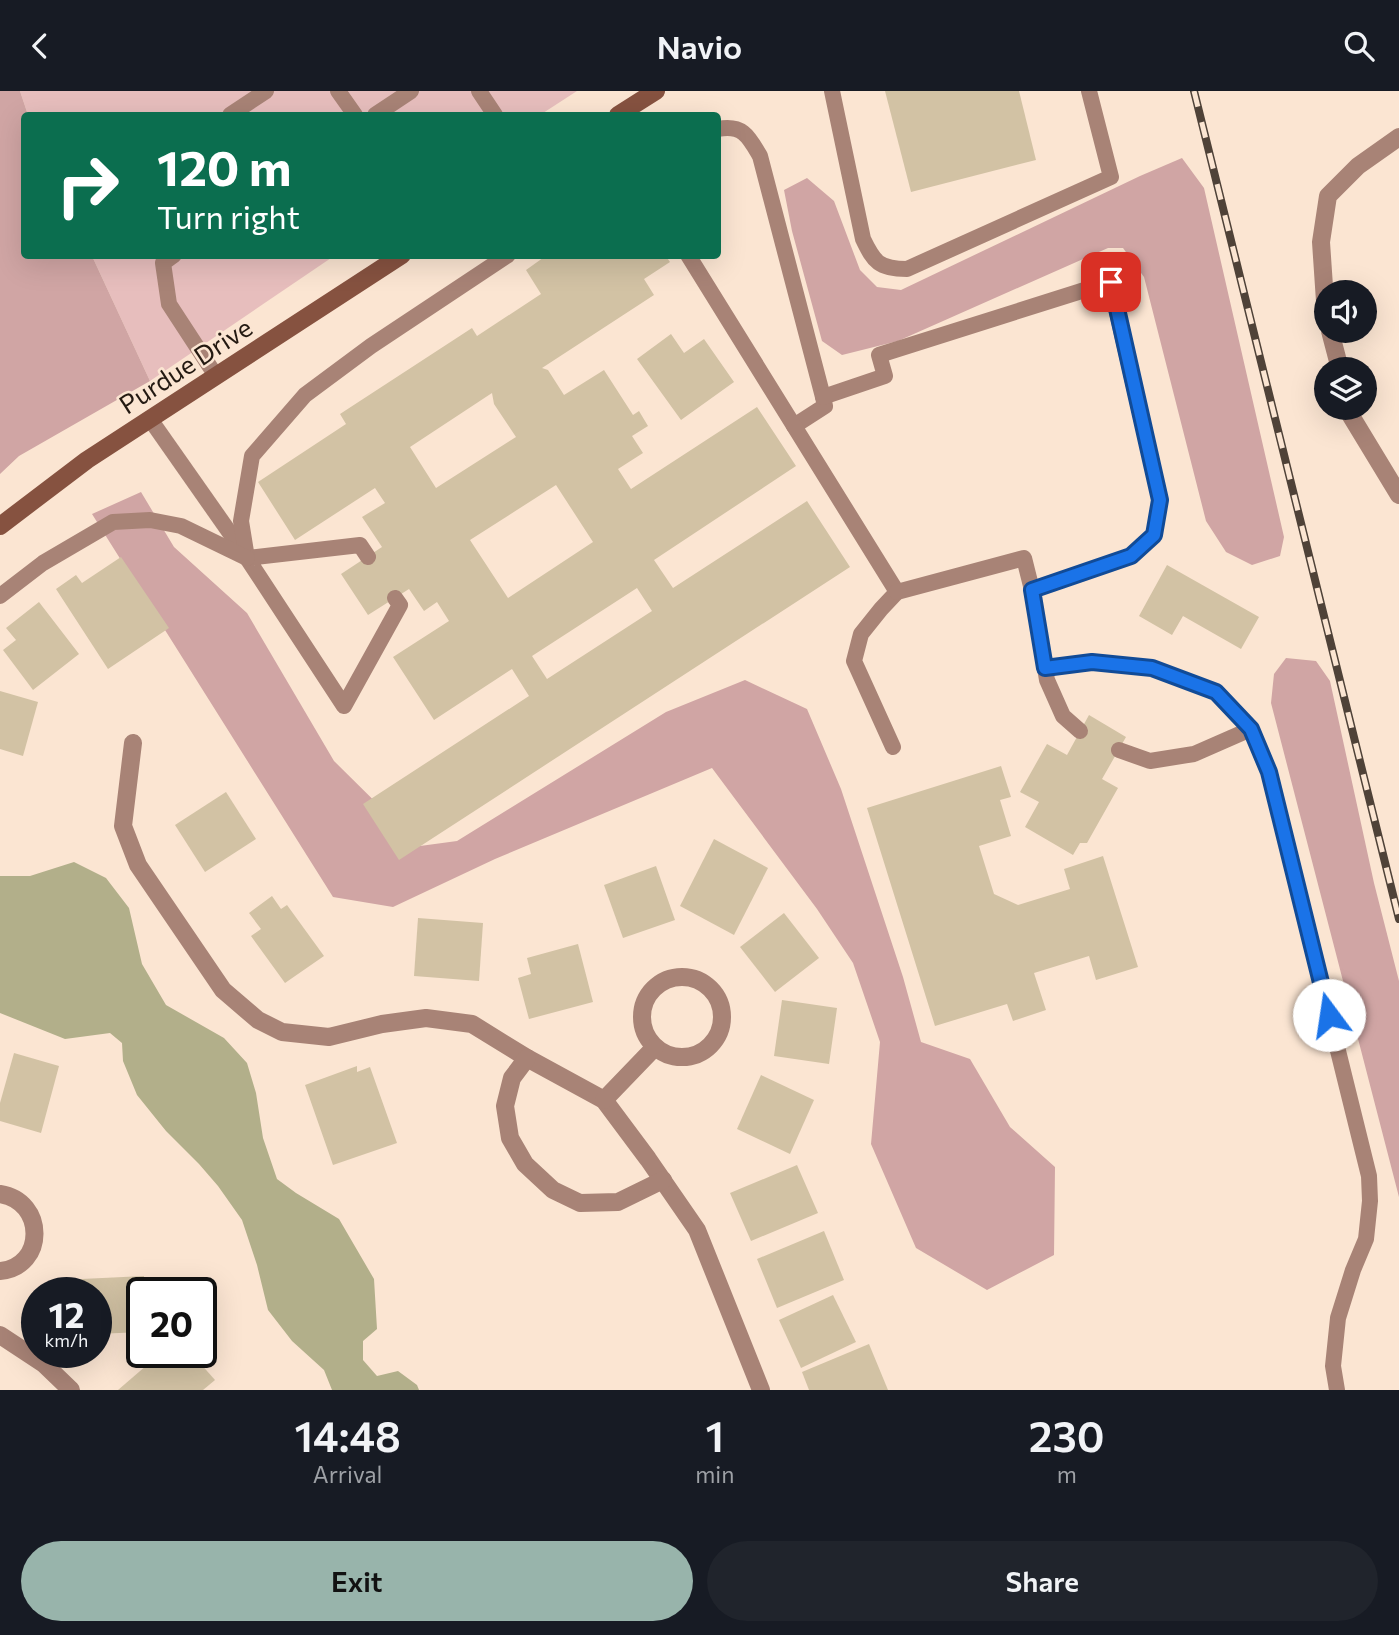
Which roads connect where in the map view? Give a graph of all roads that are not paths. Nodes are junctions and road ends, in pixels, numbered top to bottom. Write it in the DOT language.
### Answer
graph roads {
  1 [pos="266,91"];
  2 [pos="338,91"];
  3 [pos="411,91"];
  4 [pos="479,91"];
  5 [pos="656,91"];
  6 [pos="832,91"];
  7 [pos="1088,91"];
  8 [pos="234,112"];
  9 [pos="353,112"];
  10 [pos="380,112"];
  11 [pos="493,112"];
  12 [pos="623,112"];
  13 [pos="721,129"];
  14 [pos="1399,137"];
  15 [pos="165,259"];
  16 [pos="396,259"];
  17 [pos="502,259"];
  18 [pos="690,259"];
  19 [pos="1324,280"];
  20 [pos="216,376"];
  21 [pos="823,397"];
  22 [pos="150,419"];
  23 [pos="1353,420"];
  24 [pos="794,426"];
  25 [pos="1399,495"];
  26 [pos="0,526"];
  27 [pos="368,557"];
  28 [pos="247,558"];
  29 [pos="1032,590"];
  30 [pos="897,592"];
  31 [pos="0,596"];
  32 [pos="395,598"];
  33 [pos="1045,668"];
  34 [pos="1251,729"];
  35 [pos="1080,731"];
  36 [pos="133,743"];
  37 [pos="893,747"];
  38 [pos="1119,750"];
  39 [pos="655,1047"];
  40 [pos="527,1058"];
  41 [pos="604,1100"];
  42 [pos="663,1180"];
  43 [pos="0,1194"];
  44 [pos="0,1271"];
  45 [pos="0,1335"];
  46 [pos="71,1390"];
  47 [pos="761,1390"];
  48 [pos="1337,1390"];
  1 -- 8 [label="lane"];
  2 -- 9 [label="lane"];
  3 -- 10 [label="lane"];
  4 -- 11 [label="lane"];
  5 -- 12 [label="street"];
  6 -- 7 [label="lane"];
  13 -- 21 [label="lane"];
  14 -- 19 [label="street"];
  15 -- 20 [label="lane"];
  16 -- 20 [label="street, Purdue Drive"];
  17 -- 28 [label="lane"];
  18 -- 24 [label="lane"];
  20 -- 22 [label="street, Purdue Drive"];
  21 -- 24 [label="lane"];
  21 -- 29 [label="lane"];
  22 -- 26 [label="street, Purdue Drive"];
  22 -- 28 [label="lane"];
  23 -- 25 [label="street"];
  24 -- 30 [label="lane"];
  27 -- 28 [label="lane"];
  28 -- 31 [label="lane"];
  28 -- 32 [label="lane"];
  29 -- 30 [label="lane"];
  29 -- 33 [label="lane"];
  30 -- 37 [label="lane"];
  33 -- 34 [label="lane"];
  33 -- 35 [label="lane"];
  34 -- 38 [label="lane"];
  34 -- 48 [label="lane"];
  36 -- 40 [label="street"];
  39 -- 39 [label="street"];
  39 -- 41 [label="street"];
  40 -- 41 [label="street"];
  40 -- 42 [label="street"];
  41 -- 42 [label="street"];
  42 -- 47 [label="street"];
  43 -- 44 [label="street"];
  45 -- 46 [label="street"];
}
